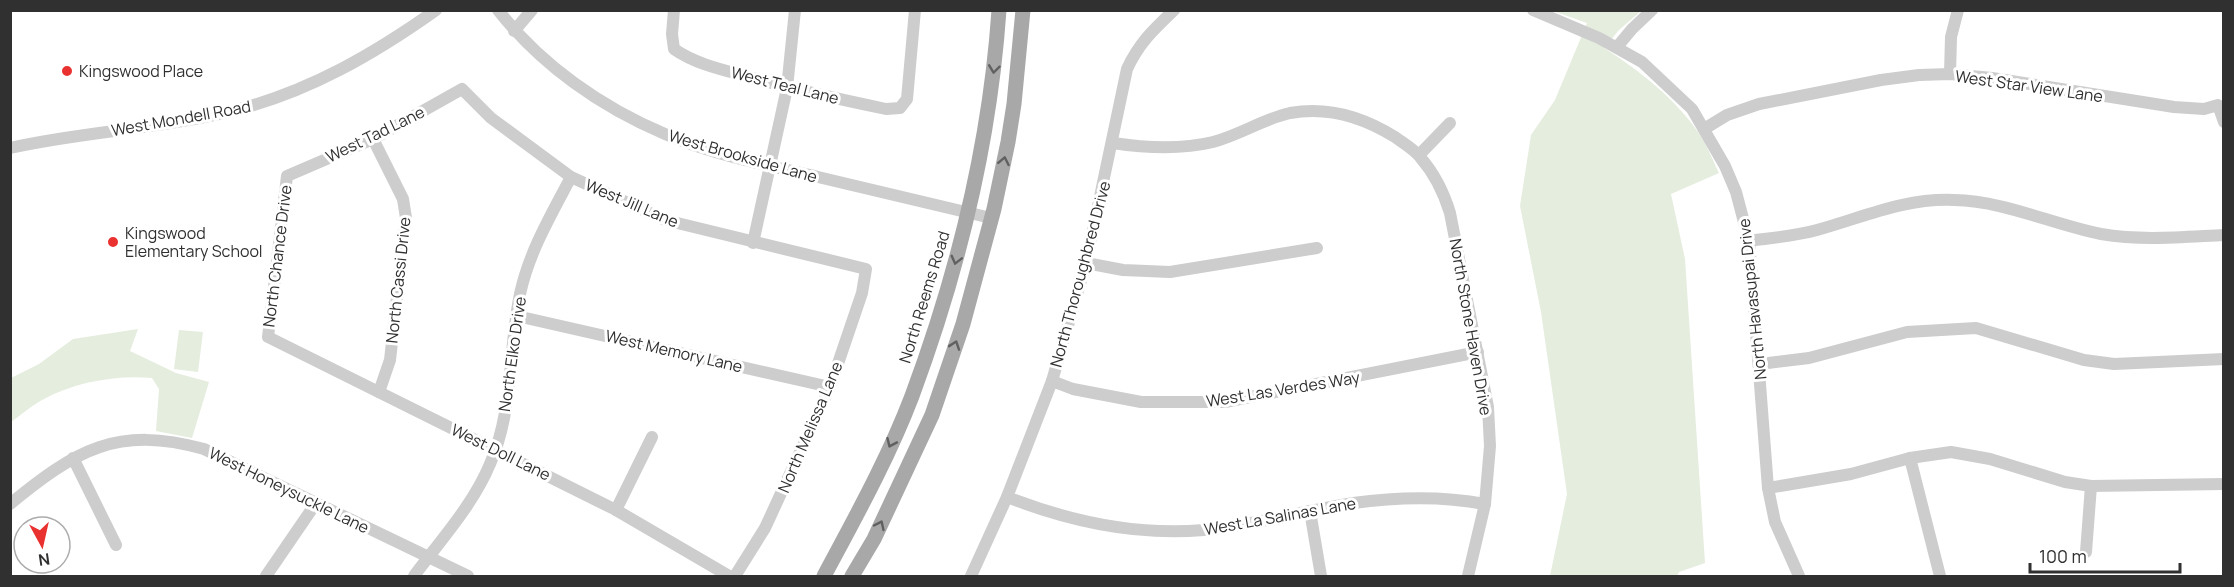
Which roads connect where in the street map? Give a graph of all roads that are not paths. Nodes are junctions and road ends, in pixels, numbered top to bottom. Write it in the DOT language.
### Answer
graph roads {
  1 [pos="436,10"];
  2 [pos="498,10"];
  3 [pos="532,10"];
  4 [pos="674,10"];
  5 [pos="795,10"];
  6 [pos="915,10"];
  7 [pos="999,10"];
  8 [pos="1023,10"];
  9 [pos="1174,10"];
  10 [pos="1533,10"];
  11 [pos="1652,10"];
  12 [pos="1958,10"];
  13 [pos="514,30"];
  14 [pos="1617,47"];
  15 [pos="1950,74"];
  16 [pos="787,88"];
  17 [pos="462,89"];
  18 [pos="2223,122"];
  19 [pos="1450,123"];
  20 [pos="1704,129"];
  21 [pos="373,139"];
  22 [pos="1113,143"];
  23 [pos="10,148"];
  24 [pos="1419,155"];
  25 [pos="770,166"];
  26 [pos="287,176"];
  27 [pos="571,177"];
  28 [pos="968,213"];
  29 [pos="992,218"];
  30 [pos="2223,235"];
  31 [pos="1749,241"];
  32 [pos="753,243"];
  33 [pos="1317,248"];
  34 [pos="1086,263"];
  35 [pos="866,269"];
  36 [pos="517,316"];
  37 [pos="268,337"];
  38 [pos="1478,352"];
  39 [pos="2223,359"];
  40 [pos="1760,364"];
  41 [pos="1052,381"];
  42 [pos="830,387"];
  43 [pos="379,392"];
  44 [pos="652,437"];
  45 [pos="496,449"];
  46 [pos="73,458"];
  47 [pos="1910,458"];
  48 [pos="2223,484"];
  49 [pos="2091,486"];
  50 [pos="1768,488"];
  51 [pos="1007,497"];
  52 [pos="316,503"];
  53 [pos="10,504"];
  54 [pos="1485,504"];
  55 [pos="616,510"];
  56 [pos="1310,511"];
  57 [pos="116,545"];
  58 [pos="2086,552"];
  59 [pos="428,557"];
  60 [pos="266,576"];
  61 [pos="414,576"];
  62 [pos="468,576"];
  63 [pos="729,576"];
  64 [pos="735,576"];
  65 [pos="824,576"];
  66 [pos="852,576"];
  67 [pos="970,576"];
  68 [pos="1321,576"];
  69 [pos="1468,576"];
  70 [pos="1799,576"];
  71 [pos="1940,576"];
  1 -- 23 [label="street, West Mondell Road"];
  2 -- 13 [label="street, West Brookside Lane"];
  3 -- 13 [label="street"];
  4 -- 16 [label="street, West Teal Lane"];
  5 -- 16 [label="street"];
  6 -- 16 [label="street, West Teal Lane"];
  7 -- 28 [label="main road, North Reems Road, one-way"];
  29 -- 8 [label="main road, one-way"];
  9 -- 22 [label="street, North Thoroughbred Drive"];
  10 -- 14 [label="street, North Havasupai Drive"];
  11 -- 14 [label="street"];
  12 -- 15 [label="street"];
  13 -- 25 [label="street, West Brookside Lane"];
  14 -- 20 [label="street, North Havasupai Drive"];
  15 -- 18 [label="street, West Star View Lane"];
  15 -- 20 [label="street, West Star View Lane"];
  16 -- 25 [label="street"];
  17 -- 21 [label="street, West Tad Lane"];
  17 -- 27 [label="street, West Jill Lane"];
  19 -- 24 [label="street"];
  20 -- 31 [label="street, North Havasupai Drive"];
  21 -- 26 [label="street, West Tad Lane"];
  21 -- 43 [label="street, North Cassi Drive"];
  22 -- 24 [label="street, North Stone Haven Drive"];
  22 -- 34 [label="street, North Thoroughbred Drive"];
  24 -- 38 [label="street, North Stone Haven Drive"];
  25 -- 28 [label="street, West Brookside Lane"];
  25 -- 32 [label="street"];
  26 -- 37 [label="street, North Chance Drive"];
  27 -- 32 [label="street, West Jill Lane"];
  27 -- 36 [label="street, North Elko Drive"];
  28 -- 29 [label="street, West Brookside Lane"];
  28 -- 65 [label="main road, North Reems Road, one-way"];
  66 -- 29 [label="main road, one-way"];
  30 -- 31 [label="street"];
  31 -- 40 [label="street, North Havasupai Drive"];
  32 -- 35 [label="street, West Jill Lane"];
  33 -- 34 [label="street"];
  34 -- 41 [label="street, North Thoroughbred Drive"];
  35 -- 42 [label="street, North Melissa Lane"];
  36 -- 42 [label="street, West Memory Lane"];
  36 -- 45 [label="street, North Elko Drive"];
  37 -- 43 [label="street, West Doll Lane"];
  38 -- 41 [label="street, West Las Verdes Way"];
  38 -- 54 [label="street, North Stone Haven Drive"];
  39 -- 40 [label="street"];
  40 -- 50 [label="street, North Havasupai Drive"];
  41 -- 51 [label="street, North Thoroughbred Drive"];
  42 -- 64 [label="street, North Melissa Lane"];
  43 -- 45 [label="street, West Doll Lane"];
  44 -- 55 [label="street"];
  45 -- 55 [label="street, West Doll Lane"];
  45 -- 59 [label="street, North Elko Drive"];
  46 -- 52 [label="street, West Honeysuckle Lane"];
  46 -- 53 [label="street, West Honeysuckle Lane"];
  46 -- 57 [label="street"];
  47 -- 49 [label="street"];
  47 -- 50 [label="street"];
  47 -- 71 [label="street"];
  48 -- 49 [label="street"];
  49 -- 58 [label="street"];
  50 -- 70 [label="street, North Havasupai Drive"];
  51 -- 56 [label="street, West La Salinas Lane"];
  51 -- 67 [label="street, North Thoroughbred Drive"];
  52 -- 59 [label="street, West Honeysuckle Lane"];
  52 -- 60 [label="street"];
  54 -- 56 [label="street, West La Salinas Lane"];
  54 -- 69 [label="street, North Stone Haven Drive"];
  55 -- 63 [label="street, West Doll Lane"];
  56 -- 68 [label="street"];
  59 -- 61 [label="street, North Elko Drive"];
  59 -- 62 [label="street, West Honeysuckle Lane"];
}
